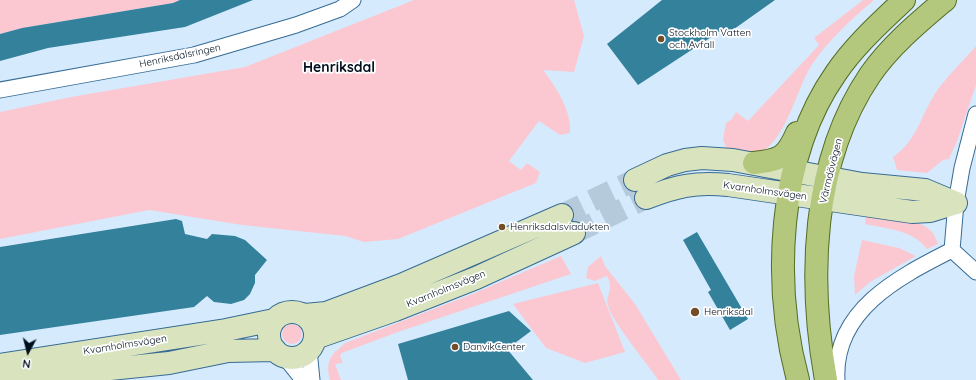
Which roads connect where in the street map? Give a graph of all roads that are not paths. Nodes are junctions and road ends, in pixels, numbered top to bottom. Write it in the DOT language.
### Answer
graph roads {
  1 [pos="354,0"];
  2 [pos="904,0"];
  3 [pos="945,0"];
  4 [pos="0,90"];
  5 [pos="976,114"];
  6 [pos="754,163"];
  7 [pos="794,171"];
  8 [pos="828,177"];
  9 [pos="789,195"];
  10 [pos="824,200"];
  11 [pos="956,203"];
  12 [pos="952,250"];
  13 [pos="976,272"];
  14 [pos="304,315"];
  15 [pos="274,320"];
  16 [pos="312,344"];
  17 [pos="279,353"];
  18 [pos="0,365"];
  19 [pos="2,380"];
  20 [pos="303,380"];
  21 [pos="312,380"];
  22 [pos="798,380"];
  23 [pos="826,380"];
  24 [pos="837,380"];
  1 -- 4 [label="street, Henriksdalsringen"];
  2 -- 6 [label="main road"];
  2 -- 7 [label="main road"];
  3 -- 8 [label="main road, Värmdövägen"];
  5 -- 11 [label="street"];
  6 -- 7 [label="street, Kvarnholmsvägen"];
  6 -- 9 [label="street, Kvarnholmsvägen"];
  7 -- 8 [label="street, Kvarnholmsvägen"];
  7 -- 9 [label="main road"];
  8 -- 10 [label="main road, Värmdövägen"];
  8 -- 11 [label="street, Kvarnholmsvägen"];
  9 -- 10 [label="street, Kvarnholmsvägen"];
  9 -- 22 [label="main road"];
  10 -- 11 [label="street, Kvarnholmsvägen"];
  10 -- 23 [label="main road, Värmdövägen"];
  11 -- 12 [label="street"];
  12 -- 13 [label="street"];
  12 -- 24 [label="street"];
  14 -- 15 [label="street"];
  14 -- 16 [label="street"];
  14 -- 16 [label="street, Kvarnholmsvägen"];
  15 -- 17 [label="street"];
  15 -- 18 [label="street, Kvarnholmsvägen"];
  16 -- 17 [label="street"];
  16 -- 21 [label="street"];
  17 -- 19 [label="street, Kvarnholmsvägen"];
  17 -- 20 [label="street"];
}
